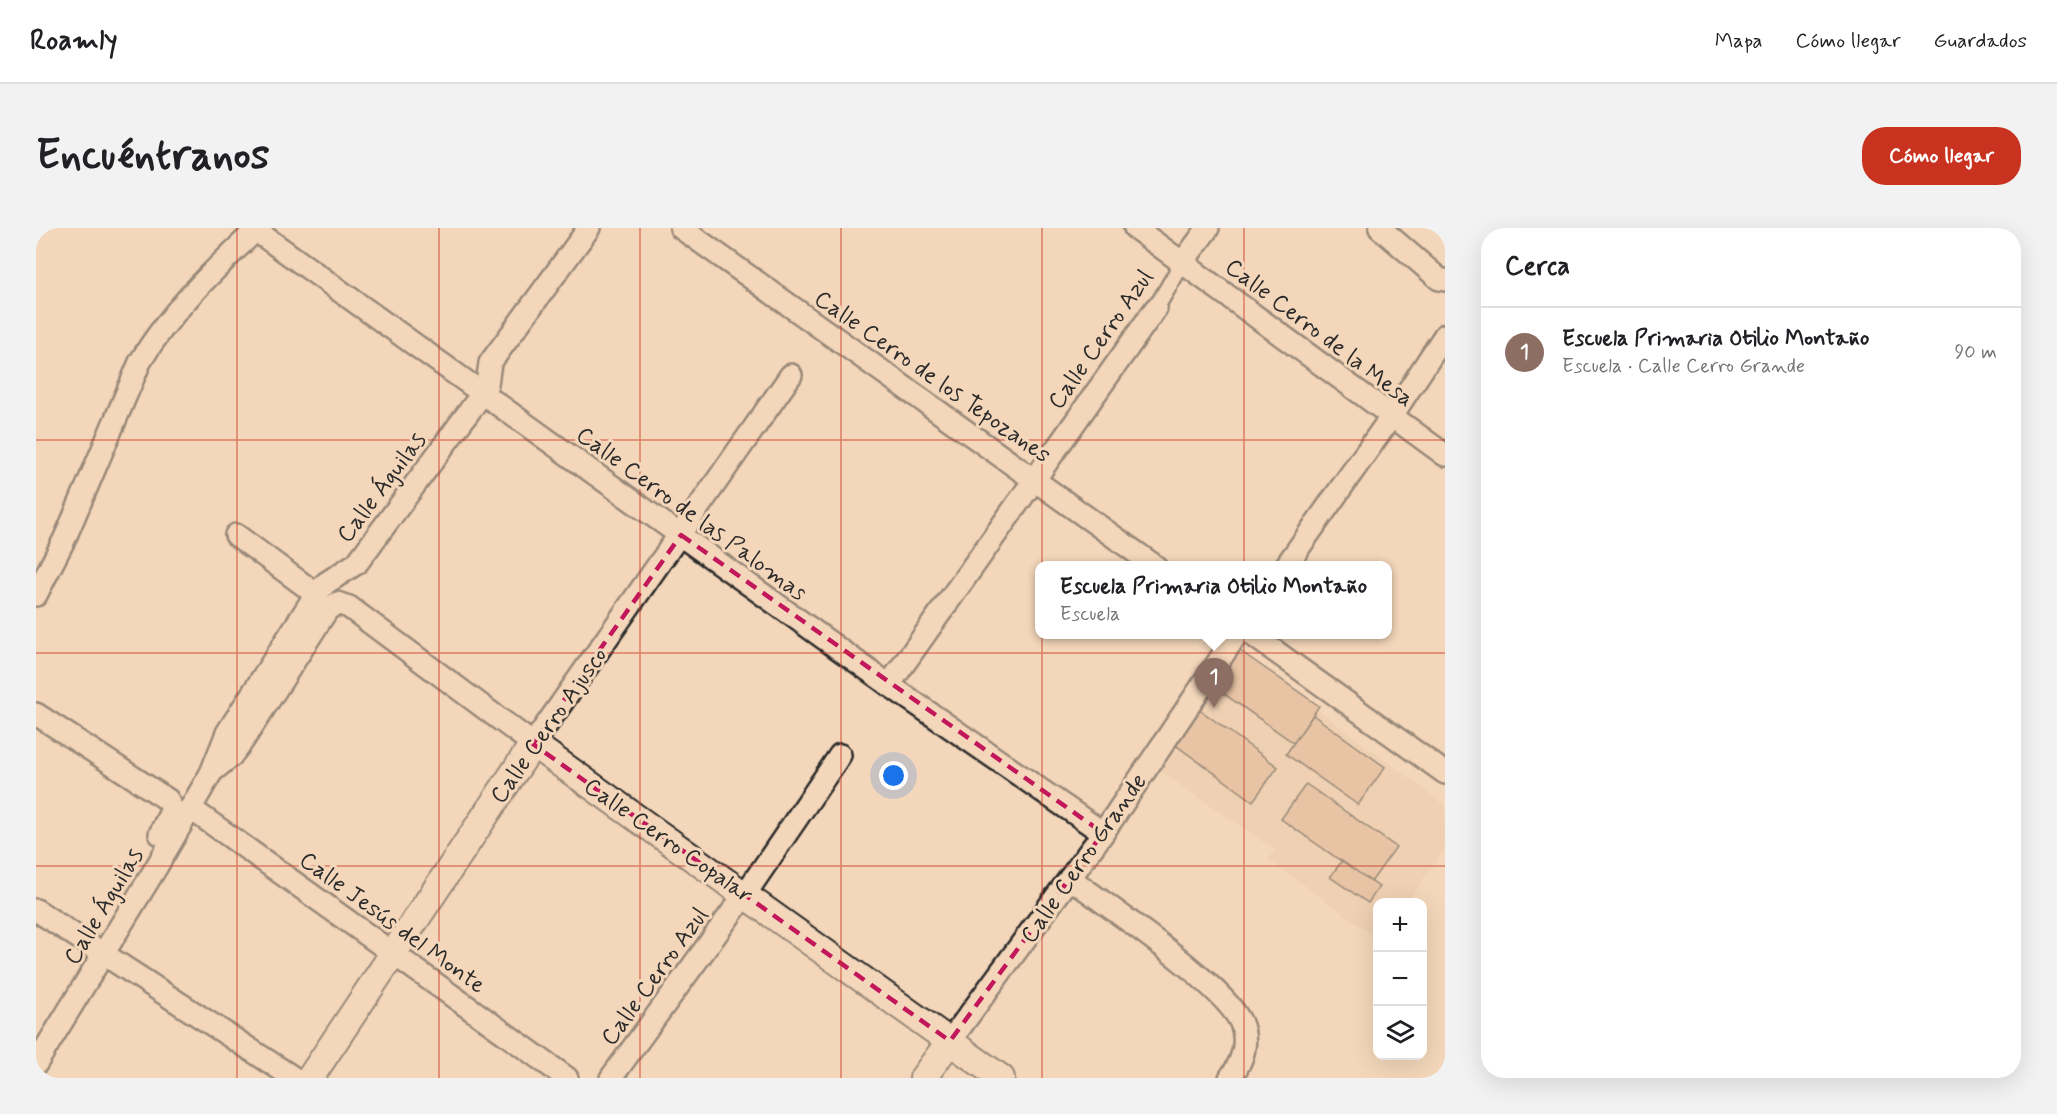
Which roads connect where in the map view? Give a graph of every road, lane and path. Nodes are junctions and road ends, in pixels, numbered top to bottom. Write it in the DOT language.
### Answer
graph roads {
  1 [pos="589,228"];
  2 [pos="681,228"];
  3 [pos="1135,228"];
  4 [pos="1208,228"];
  5 [pos="1380,228"];
  6 [pos="256,229"];
  7 [pos="1183,262"];
  8 [pos="1445,280"];
  9 [pos="1156,308"];
  10 [pos="1445,335"];
  11 [pos="791,375"];
  12 [pos="482,394"];
  13 [pos="1391,417"];
  14 [pos="1445,455"];
  15 [pos="1033,478"];
  16 [pos="236,535"];
  17 [pos="681,535"];
  18 [pos="1148,561"];
  19 [pos="1290,561"];
  20 [pos="315,594"];
  21 [pos="36,595"];
  22 [pos="337,603"];
  23 [pos="1234,639"];
  24 [pos="1258,639"];
  25 [pos="889,685"];
  26 [pos="36,714"];
  27 [pos="533,744"];
  28 [pos="840,755"];
  29 [pos="211,773"];
  30 [pos="1445,773"];
  31 [pos="190,808"];
  32 [pos="1103,833"];
  33 [pos="1070,878"];
  34 [pos="746,893"];
  35 [pos="139,897"];
  36 [pos="36,910"];
  37 [pos="104,953"];
  38 [pos="393,953"];
  39 [pos="950,1041"];
  40 [pos="36,1064"];
  41 [pos="294,1078"];
  42 [pos="310,1078"];
  43 [pos="567,1078"];
  44 [pos="611,1078"];
  45 [pos="923,1078"];
  46 [pos="1000,1078"];
  47 [pos="1230,1078"];
  1 -- 12 [label="street, Calle Águilas"];
  2 -- 15 [label="street, Calle Cerro de los Tepozanes"];
  3 -- 7 [label="street, Calle Cerro de la Mesa"];
  4 -- 7 [label="street, Calle Cerro Azul"];
  5 -- 8 [label="street"];
  6 -- 12 [label="street, Calle Cerro de las Palomas"];
  6 -- 21 [label="street"];
  7 -- 9 [label="street, Calle Cerro Azul"];
  7 -- 13 [label="street, Calle Cerro de la Mesa"];
  9 -- 15 [label="street, Calle Cerro Azul"];
  10 -- 13 [label="street"];
  11 -- 17 [label="street, Calle Cerro Ajusco"];
  12 -- 17 [label="street, Calle Cerro de las Palomas"];
  12 -- 20 [label="street, Calle Águilas"];
  13 -- 14 [label="street, Calle Cerro de la Mesa"];
  13 -- 19 [label="street"];
  15 -- 18 [label="street, Calle Cerro de los Tepozanes"];
  15 -- 25 [label="street, Calle Cerro Azul"];
  16 -- 20 [label="street"];
  17 -- 25 [label="street, Calle Cerro de las Palomas"];
  17 -- 27 [label="street, Calle Cerro Ajusco"];
  20 -- 29 [label="street, Calle Águilas"];
  22 -- 27 [label="street, Calle Cerro Copalar"];
  22 -- 29 [label="street, Calle Águilas"];
  23 -- 32 [label="street, Calle Cerro Grande"];
  24 -- 30 [label="street"];
  25 -- 32 [label="street, Calle Cerro de las Palomas"];
  26 -- 35 [label="street"];
  27 -- 34 [label="street, Calle Cerro Copalar"];
  27 -- 38 [label="street, Calle Cerro Ajusco"];
  28 -- 34 [label="street, Calle Cerro Azul"];
  29 -- 31 [label="street, Calle Águilas"];
  31 -- 35 [label="street, Calle Águilas"];
  31 -- 38 [label="street, Calle Jesús del Monte"];
  32 -- 33 [label="street, Calle Cerro Grande"];
  33 -- 39 [label="street, Calle Cerro Grande"];
  33 -- 47 [label="street"];
  34 -- 39 [label="street, Calle Cerro Copalar"];
  34 -- 44 [label="street, Calle Cerro Azul"];
  35 -- 37 [label="street, Calle Águilas"];
  36 -- 37 [label="street"];
  37 -- 40 [label="street, Calle Águilas"];
  37 -- 41 [label="street"];
  38 -- 42 [label="street, Calle Cerro Ajusco"];
  38 -- 43 [label="street, Calle Jesús del Monte"];
  39 -- 45 [label="street, Calle Cerro Grande"];
  39 -- 46 [label="street, Calle Cerro Copalar"];
}
